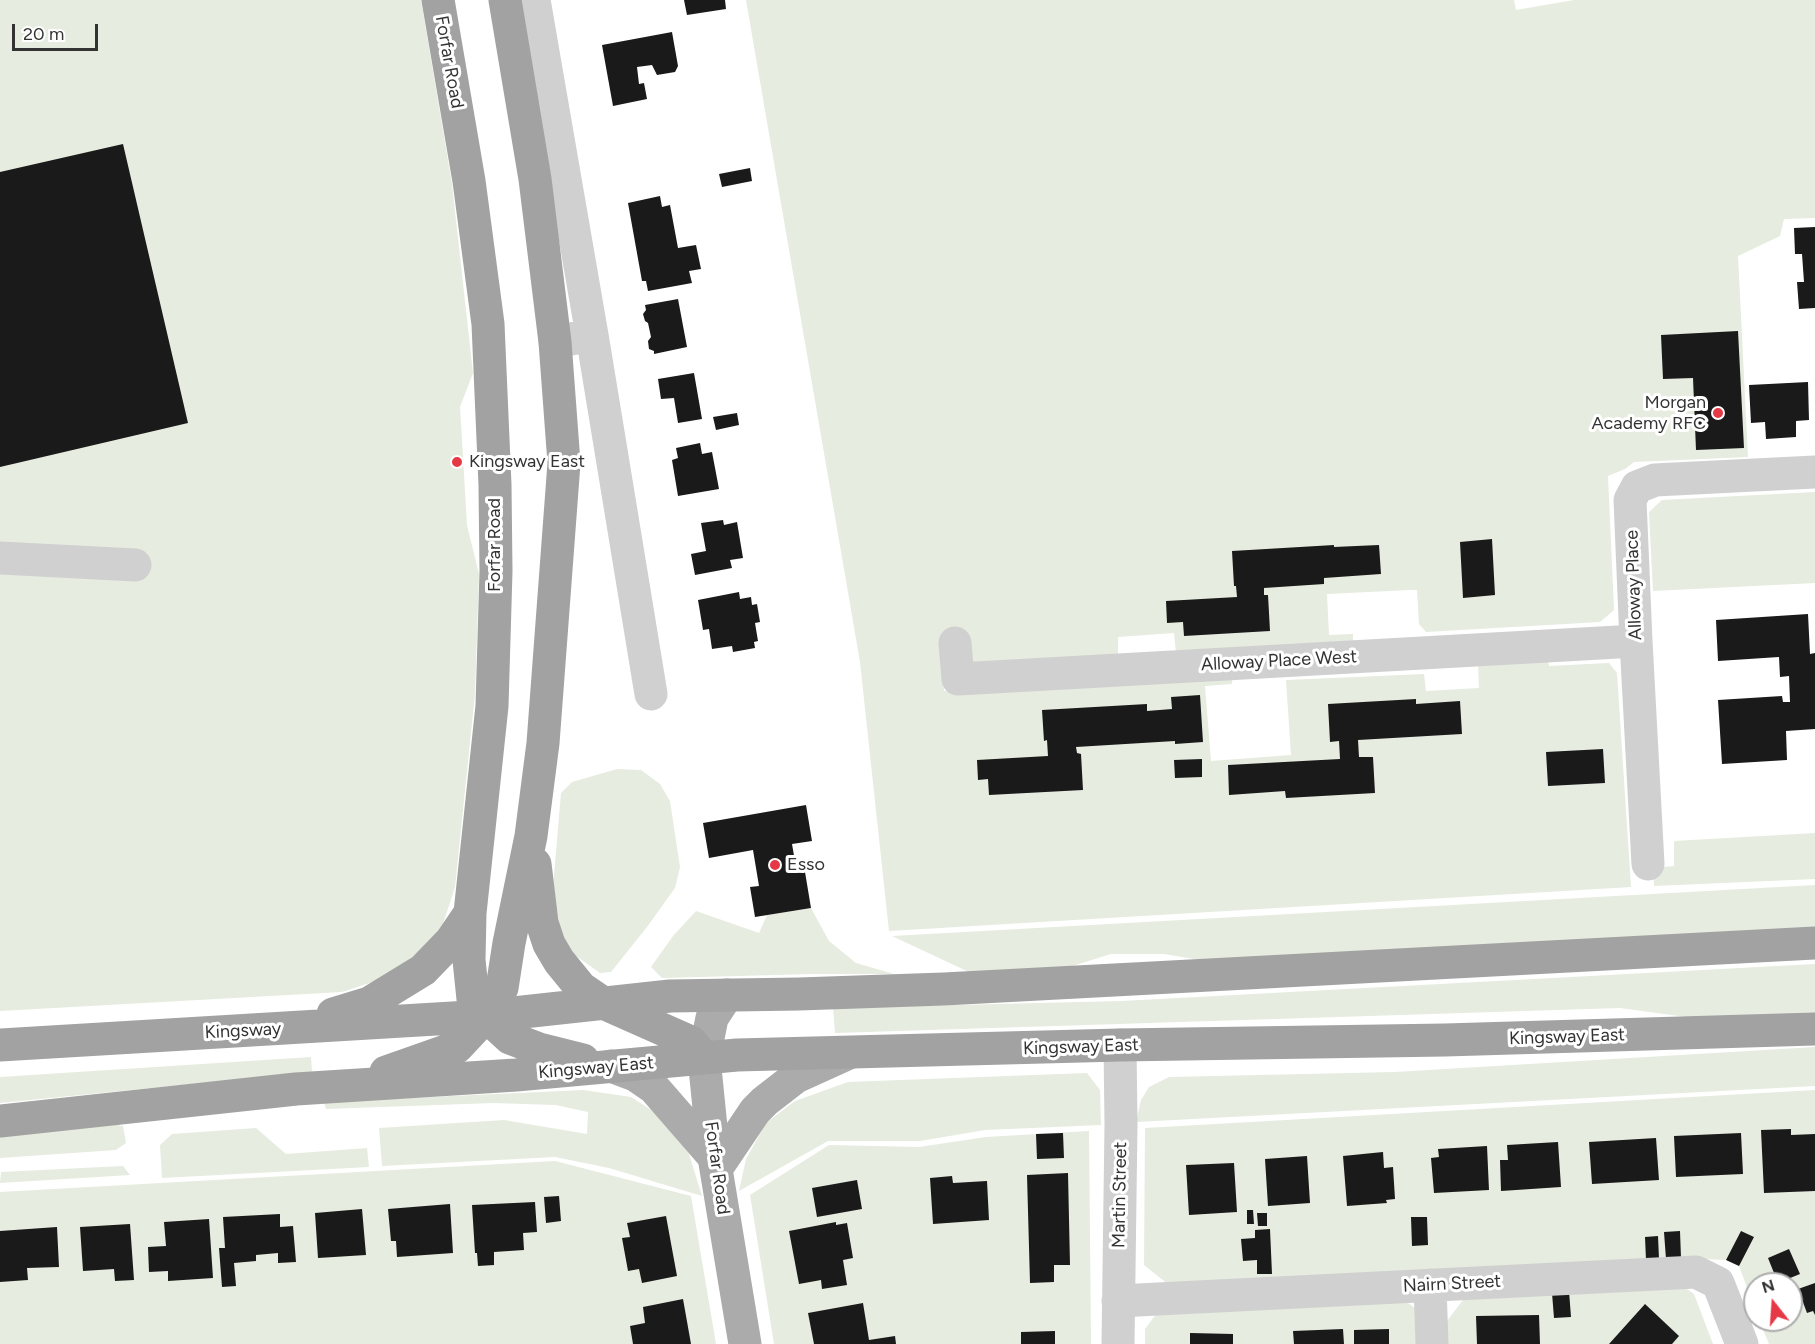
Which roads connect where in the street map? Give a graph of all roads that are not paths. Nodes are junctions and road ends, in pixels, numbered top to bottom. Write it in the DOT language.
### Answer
graph roads {
  1 [pos="438,0"];
  2 [pos="505,0"];
  3 [pos="534,0"];
  4 [pos="592,335"];
  5 [pos="555,342"];
  6 [pos="1815,472"];
  7 [pos="0,558"];
  8 [pos="135,565"];
  9 [pos="1636,641"];
  10 [pos="955,643"];
  11 [pos="651,693"];
  12 [pos="531,836"];
  13 [pos="1648,864"];
  14 [pos="470,913"];
  15 [pos="1815,943"];
  16 [pos="727,995"];
  17 [pos="603,1003"];
  18 [pos="486,1016"];
  19 [pos="288,1028"];
  20 [pos="1815,1029"];
  21 [pos="0,1045"];
  22 [pos="1120,1046"];
  23 [pos="849,1053"];
  24 [pos="704,1059"];
  25 [pos="610,1066"];
  26 [pos="348,1085"];
  27 [pos="0,1121"];
  28 [pos="715,1163"];
  29 [pos="1430,1285"];
  30 [pos="1118,1301"];
  31 [pos="745,1344"];
  32 [pos="1118,1344"];
  33 [pos="1431,1344"];
  34 [pos="1742,1344"];
  1 -- 14 [label="highway, Forfar Road"];
  2 -- 5 [label="highway"];
  3 -- 4 [label="street"];
  4 -- 5 [label="street"];
  4 -- 11 [label="street"];
  5 -- 12 [label="highway"];
  6 -- 9 [label="street, Alloway Place"];
  7 -- 8 [label="street"];
  9 -- 10 [label="street, Alloway Place West"];
  9 -- 13 [label="street, Alloway Place"];
  12 -- 17 [label="highway"];
  12 -- 18 [label="highway"];
  14 -- 18 [label="highway, Forfar Road"];
  14 -- 19 [label="highway"];
  15 -- 16 [label="highway"];
  16 -- 17 [label="highway"];
  16 -- 24 [label="main road, Forfar Road"];
  17 -- 18 [label="highway"];
  17 -- 24 [label="highway"];
  18 -- 19 [label="highway, Kingsway"];
  18 -- 25 [label="highway, Forfar Road"];
  18 -- 26 [label="highway"];
  19 -- 21 [label="highway, Kingsway"];
  20 -- 22 [label="highway, Kingsway East"];
  22 -- 23 [label="highway, Kingsway East"];
  22 -- 30 [label="street, Martin Street"];
  23 -- 24 [label="highway, Kingsway East"];
  23 -- 28 [label="main road"];
  24 -- 25 [label="highway, Kingsway East"];
  24 -- 28 [label="main road, Forfar Road"];
  25 -- 26 [label="highway, Kingsway East"];
  25 -- 28 [label="main road"];
  26 -- 27 [label="highway"];
  28 -- 31 [label="main road, Forfar Road"];
  29 -- 30 [label="street, Nairn Street"];
  29 -- 33 [label="street"];
  29 -- 34 [label="street, Nairn Street"];
  30 -- 32 [label="street, Martin Street"];
}
